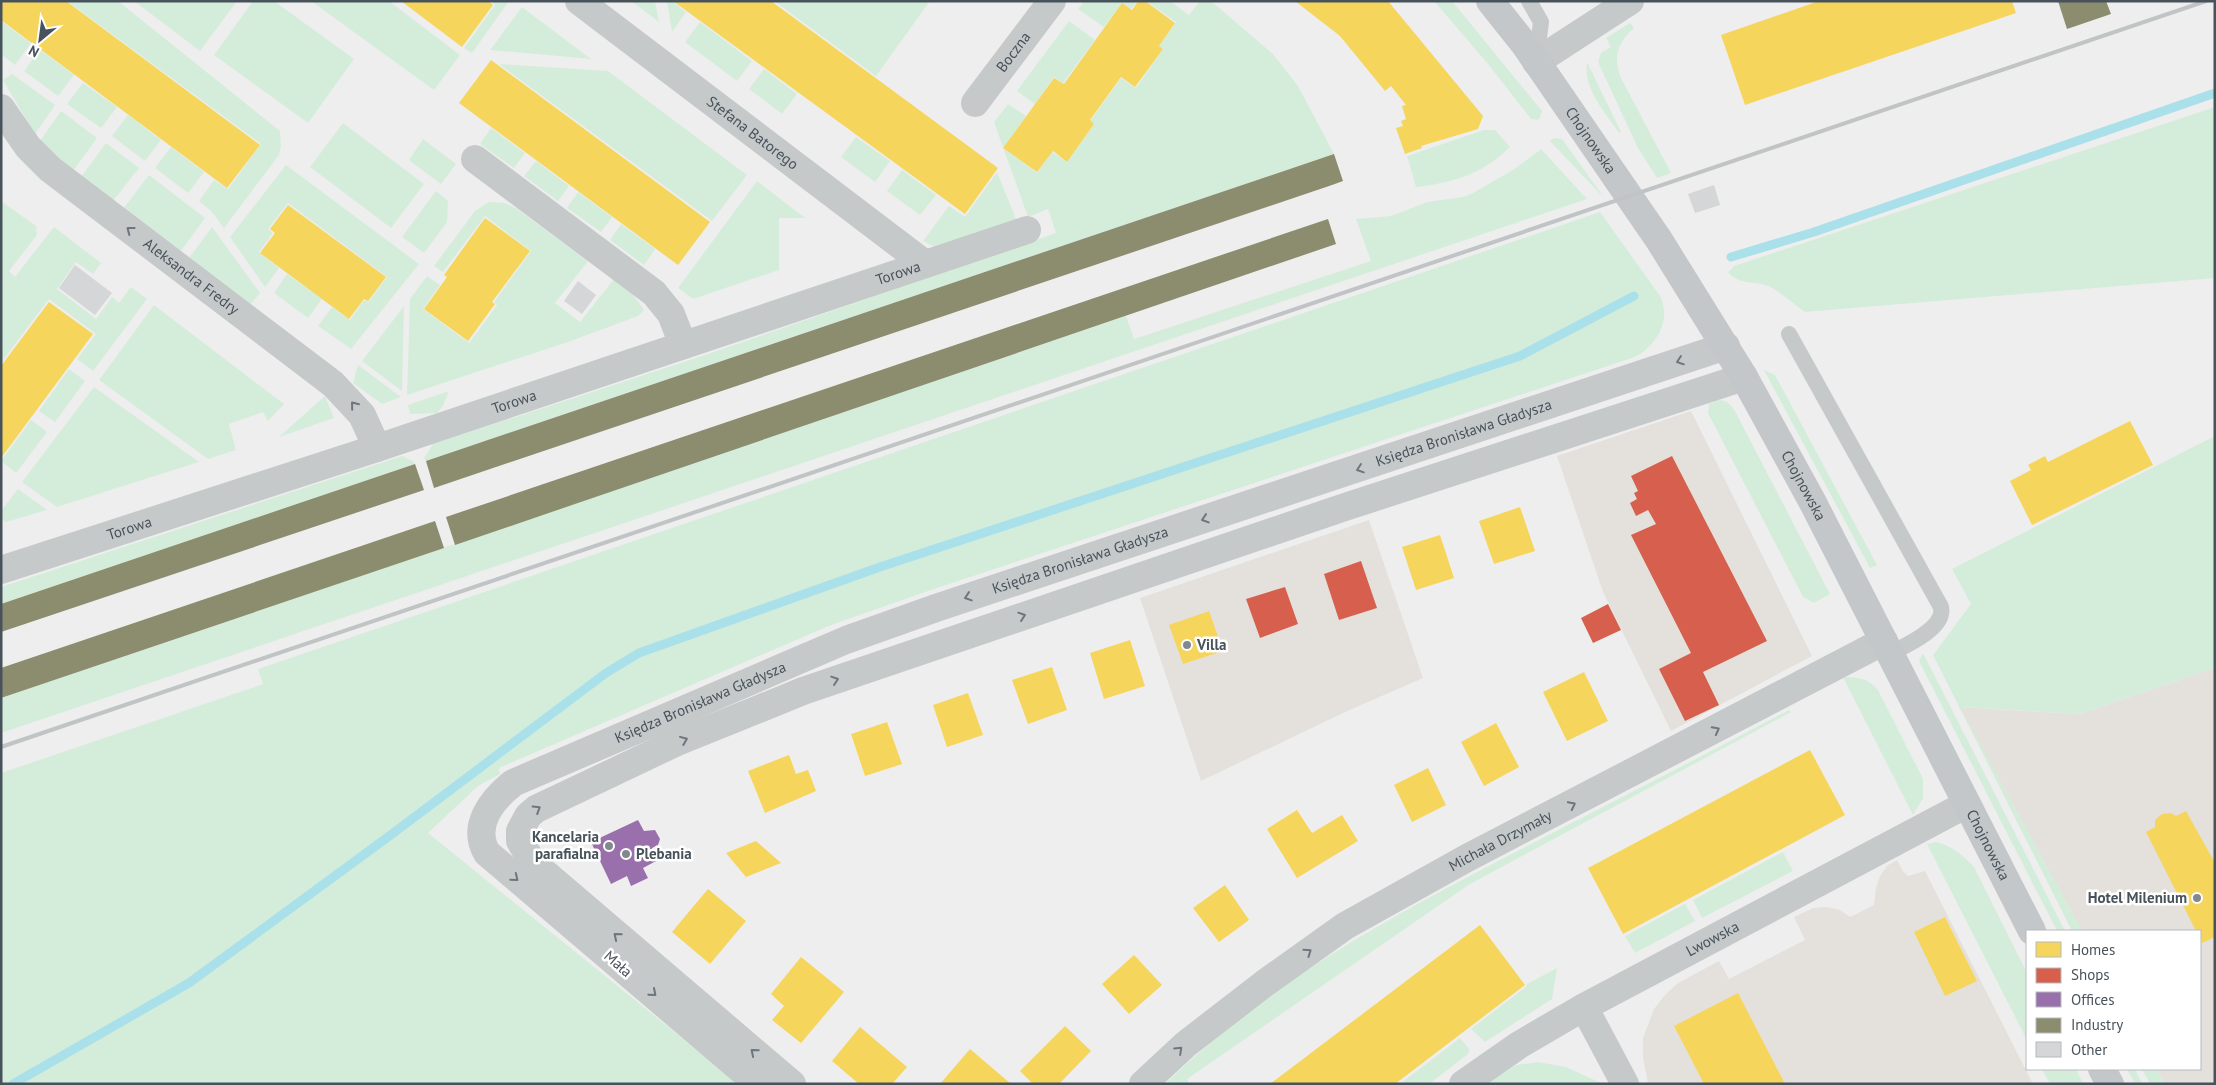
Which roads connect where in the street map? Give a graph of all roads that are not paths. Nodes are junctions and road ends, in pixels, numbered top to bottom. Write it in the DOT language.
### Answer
graph roads {
  1 [pos="579,1"];
  2 [pos="1052,1"];
  3 [pos="1490,1"];
  4 [pos="1529,1"];
  5 [pos="1630,1"];
  6 [pos="1536,62"];
  7 [pos="975,103"];
  8 [pos="1,108"];
  9 [pos="475,159"];
  10 [pos="1027,230"];
  11 [pos="925,264"];
  12 [pos="1789,334"];
  13 [pos="683,345"];
  14 [pos="1726,346"];
  15 [pos="1744,377"];
  16 [pos="377,448"];
  17 [pos="1,570"];
  18 [pos="1887,647"];
  19 [pos="1967,804"];
  20 [pos="481,843"];
  21 [pos="524,850"];
  22 [pos="2031,930"];
  23 [pos="1584,1007"];
  24 [pos="2103,1070"];
  25 [pos="758,1084"];
  26 [pos="792,1084"];
  27 [pos="1143,1084"];
  28 [pos="1463,1084"];
  29 [pos="1625,1084"];
  30 [pos="2110,1084"];
  1 -- 11 [label="street, Stefana Batorego"];
  2 -- 7 [label="street, Boczna"];
  3 -- 6 [label="main road, Chojnowska"];
  4 -- 6 [label="lane"];
  5 -- 6 [label="street"];
  6 -- 14 [label="main road, Chojnowska"];
  16 -- 8 [label="street, Aleksandra Fredry, one-way"];
  9 -- 13 [label="street"];
  10 -- 11 [label="street, Torowa"];
  11 -- 13 [label="street, Torowa"];
  12 -- 18 [label="lane"];
  13 -- 16 [label="street, Torowa"];
  14 -- 15 [label="main road, Chojnowska"];
  14 -- 20 [label="street, Księdza Bronisława Gładysza, one-way"];
  15 -- 18 [label="main road, Chojnowska"];
  21 -- 15 [label="street, Księdza Bronisława Gładysza, one-way"];
  16 -- 17 [label="street, Torowa"];
  18 -- 19 [label="main road, Chojnowska"];
  27 -- 18 [label="street, Michała Drzymały, one-way"];
  19 -- 22 [label="main road, Chojnowska"];
  19 -- 23 [label="street, Lwowska"];
  20 -- 25 [label="street, Mała, one-way"];
  26 -- 21 [label="street, Mała, one-way"];
  23 -- 28 [label="street, Lwowska"];
  23 -- 29 [label="street"];
  24 -- 30 [label="main road"];
}
